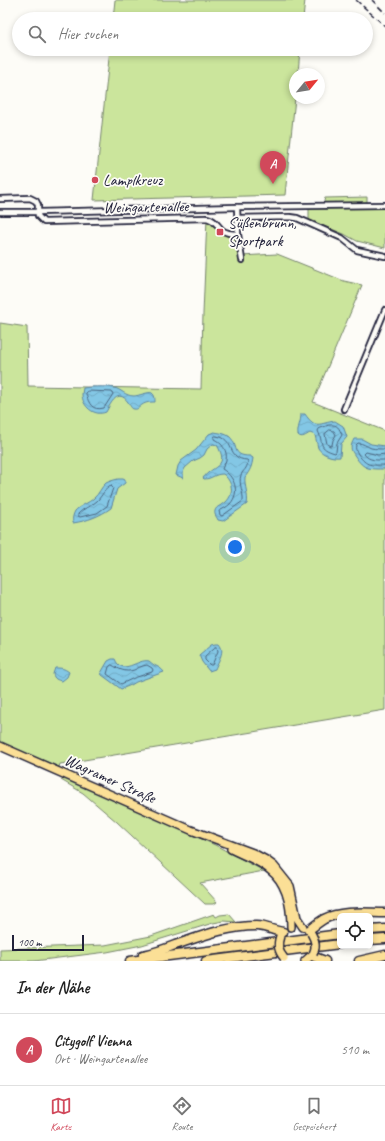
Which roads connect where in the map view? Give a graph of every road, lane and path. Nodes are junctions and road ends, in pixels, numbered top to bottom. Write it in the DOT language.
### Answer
graph roads {
  1 [pos="0,199"];
  2 [pos="385,206"];
  3 [pos="237,208"];
  4 [pos="86,211"];
  5 [pos="0,212"];
  6 [pos="38,212"];
  7 [pos="238,218"];
  8 [pos="86,221"];
  9 [pos="238,234"];
  10 [pos="385,256"];
  11 [pos="242,260"];
  12 [pos="385,310"];
  13 [pos="344,409"];
  14 [pos="0,746"];
  15 [pos="291,902"];
  16 [pos="385,913"];
  17 [pos="291,927"];
  18 [pos="385,928"];
  19 [pos="308,930"];
  20 [pos="373,930"];
  21 [pos="282,934"];
  22 [pos="337,934"];
  23 [pos="385,939"];
  24 [pos="373,940"];
  25 [pos="337,944"];
  26 [pos="385,955"];
  27 [pos="308,959"];
  28 [pos="286,960"];
  29 [pos="129,961"];
  30 [pos="206,961"];
  31 [pos="325,961"];
  32 [pos="359,961"];
  1 -- 6 [label="street, Weingartenallee"];
  2 -- 3 [label="street, Weingartenallee"];
  3 -- 4 [label="street, Weingartenallee"];
  3 -- 7 [label="street"];
  4 -- 6 [label="street, Weingartenallee"];
  4 -- 8 [label="street"];
  5 -- 6 [label="street, Weingartenallee"];
  6 -- 8 [label="street, Weingartenallee"];
  7 -- 9 [label="street"];
  7 -- 10 [label="street"];
  8 -- 9 [label="street, Weingartenallee"];
  9 -- 11 [label="street"];
  12 -- 13 [label="street"];
  14 -- 15 [label="main road, Wagramer Straße"];
  15 -- 17 [label="main road"];
  15 -- 19 [label="main road"];
  16 -- 19 [label="highway"];
  17 -- 19 [label="main road"];
  17 -- 21 [label="main road"];
  18 -- 20 [label="highway"];
  19 -- 27 [label="main road, bridge"];
  21 -- 28 [label="main road, bridge"];
  21 -- 29 [label="highway"];
  22 -- 29 [label="highway"];
  23 -- 24 [label="highway"];
  25 -- 30 [label="highway"];
  26 -- 32 [label="highway"];
  27 -- 31 [label="highway"];
}
